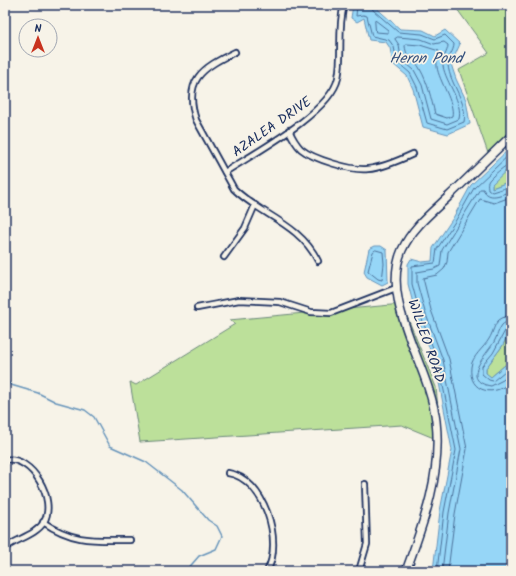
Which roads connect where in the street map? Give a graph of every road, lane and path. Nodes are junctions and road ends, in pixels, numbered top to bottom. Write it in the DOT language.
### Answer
graph roads {
  1 [pos="344,5"];
  2 [pos="235,52"];
  3 [pos="289,130"];
  4 [pos="511,136"];
  5 [pos="413,154"];
  6 [pos="225,172"];
  7 [pos="255,205"];
  8 [pos="224,257"];
  9 [pos="318,261"];
  10 [pos="396,288"];
  11 [pos="197,308"];
  12 [pos="5,460"];
  13 [pos="228,473"];
  14 [pos="365,484"];
  15 [pos="44,522"];
  16 [pos="130,540"];
  17 [pos="5,548"];
  18 [pos="268,571"];
  19 [pos="359,571"];
  20 [pos="406,571"];
  1 -- 3 [label="street, AZALEA DRIVE"];
  2 -- 6 [label="street"];
  3 -- 5 [label="street"];
  3 -- 6 [label="street, AZALEA DRIVE"];
  4 -- 10 [label="street, WILLEO ROAD"];
  6 -- 7 [label="street"];
  7 -- 8 [label="street"];
  7 -- 9 [label="street"];
  10 -- 11 [label="street"];
  10 -- 20 [label="street, WILLEO ROAD"];
  12 -- 15 [label="street"];
  13 -- 18 [label="street"];
  14 -- 19 [label="street"];
  15 -- 16 [label="street"];
  15 -- 17 [label="street"];
}
